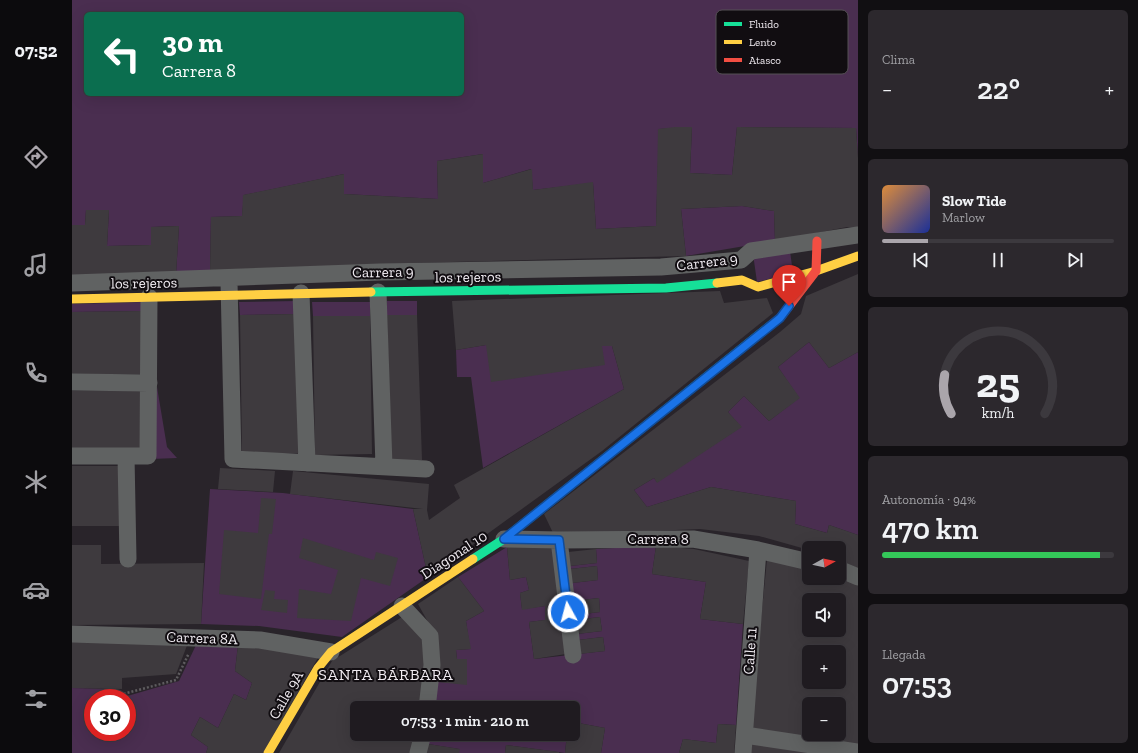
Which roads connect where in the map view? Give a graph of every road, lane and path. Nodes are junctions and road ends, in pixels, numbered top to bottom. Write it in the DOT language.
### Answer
graph roads {
  1 [pos="858,235"];
  2 [pos="817,242"];
  3 [pos="858,256"];
  4 [pos="816,271"];
  5 [pos="229,277"];
  6 [pos="72,283"];
  7 [pos="378,292"];
  8 [pos="301,293"];
  9 [pos="230,296"];
  10 [pos="149,297"];
  11 [pos="72,299"];
  12 [pos="72,382"];
  13 [pos="149,383"];
  14 [pos="72,456"];
  15 [pos="126,456"];
  16 [pos="307,463"];
  17 [pos="384,466"];
  18 [pos="426,469"];
  19 [pos="504,539"];
  20 [pos="559,540"];
  21 [pos="758,550"];
  22 [pos="128,559"];
  23 [pos="802,560"];
  24 [pos="846,572"];
  25 [pos="858,577"];
  26 [pos="402,606"];
  27 [pos="72,634"];
  28 [pos="196,638"];
  29 [pos="331,652"];
  30 [pos="573,655"];
  31 [pos="136,690"];
  32 [pos="429,701"];
  33 [pos="744,735"];
  34 [pos="421,741"];
  35 [pos="858,752"];
  36 [pos="268,753"];
  37 [pos="418,753"];
  38 [pos="743,753"];
  1 -- 2 [label="street, Carrera 9"];
  2 -- 4 [label="street"];
  2 -- 5 [label="street, Carrera 9"];
  3 -- 4 [label="street, los rejeros"];
  4 -- 7 [label="street, los rejeros"];
  4 -- 19 [label="street, Diagonal 10"];
  5 -- 6 [label="street, Carrera 9"];
  5 -- 9 [label="street"];
  7 -- 8 [label="street, los rejeros"];
  7 -- 17 [label="street"];
  8 -- 9 [label="street, los rejeros"];
  8 -- 16 [label="street"];
  9 -- 10 [label="street, los rejeros"];
  9 -- 16 [label="street"];
  10 -- 11 [label="street, los rejeros"];
  10 -- 13 [label="street"];
  12 -- 13 [label="street"];
  13 -- 15 [label="street"];
  14 -- 15 [label="street"];
  15 -- 22 [label="street"];
  16 -- 17 [label="street"];
  17 -- 18 [label="street"];
  19 -- 20 [label="street, Carrera 8"];
  19 -- 26 [label="street, Diagonal 10"];
  20 -- 21 [label="street, Carrera 8"];
  20 -- 30 [label="street"];
  21 -- 23 [label="street, Carrera 8"];
  21 -- 33 [label="street, Calle 11"];
  24 -- 25 [label="street"];
  26 -- 29 [label="street, Diagonal 10"];
  26 -- 32 [label="street"];
  27 -- 28 [label="street, Carrera 8A"];
  28 -- 29 [label="street, Carrera 8A"];
  28 -- 31 [label="path"];
  29 -- 36 [label="street, Calle 9A"];
  33 -- 35 [label="street"];
  33 -- 38 [label="street, Calle 11"];
  34 -- 37 [label="street"];
}
